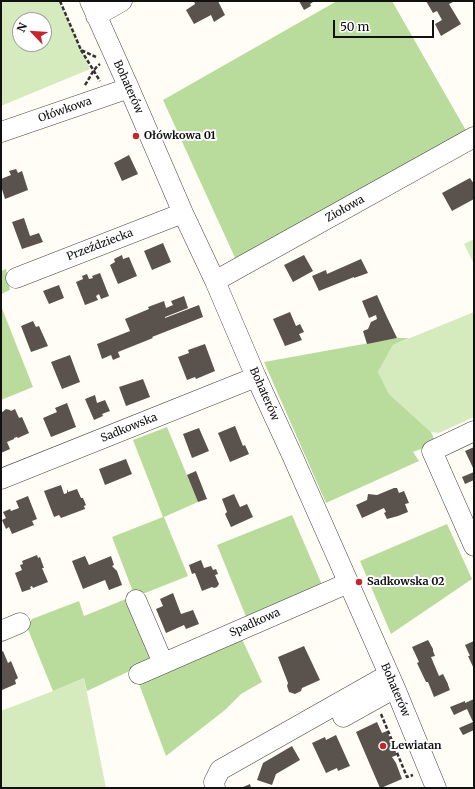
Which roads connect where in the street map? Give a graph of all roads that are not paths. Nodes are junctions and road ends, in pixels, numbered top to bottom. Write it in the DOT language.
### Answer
graph roads {
  1 [pos="122,1"];
  2 [pos="93,8"];
  3 [pos="129,88"];
  4 [pos="1,132"];
  5 [pos="472,144"];
  6 [pos="183,213"];
  7 [pos="16,278"];
  8 [pos="215,281"];
  9 [pos="256,377"];
  10 [pos="474,431"];
  11 [pos="1,479"];
  12 [pos="474,546"];
  13 [pos="348,583"];
  14 [pos="136,600"];
  15 [pos="20,623"];
  16 [pos="1,631"];
  17 [pos="163,663"];
  18 [pos="139,674"];
  19 [pos="392,681"];
  20 [pos="343,717"];
  21 [pos="215,788"];
  22 [pos="436,788"];
  1 -- 2 [label="street"];
  2 -- 3 [label="street, Bohaterów"];
  3 -- 4 [label="street, Ołówkowa"];
  3 -- 6 [label="street, Bohaterów"];
  5 -- 8 [label="street, Ziołowa"];
  6 -- 7 [label="street, Przeździecka"];
  6 -- 8 [label="street, Bohaterów"];
  8 -- 9 [label="street, Bohaterów"];
  9 -- 11 [label="street, Sadkowska"];
  9 -- 13 [label="street, Bohaterów"];
  10 -- 12 [label="street"];
  13 -- 17 [label="street, Spadkowa"];
  13 -- 19 [label="street, Bohaterów"];
  14 -- 17 [label="street"];
  15 -- 16 [label="street"];
  17 -- 18 [label="street, Spadkowa"];
  19 -- 20 [label="street"];
  19 -- 21 [label="street"];
  19 -- 22 [label="street, Bohaterów"];
}
